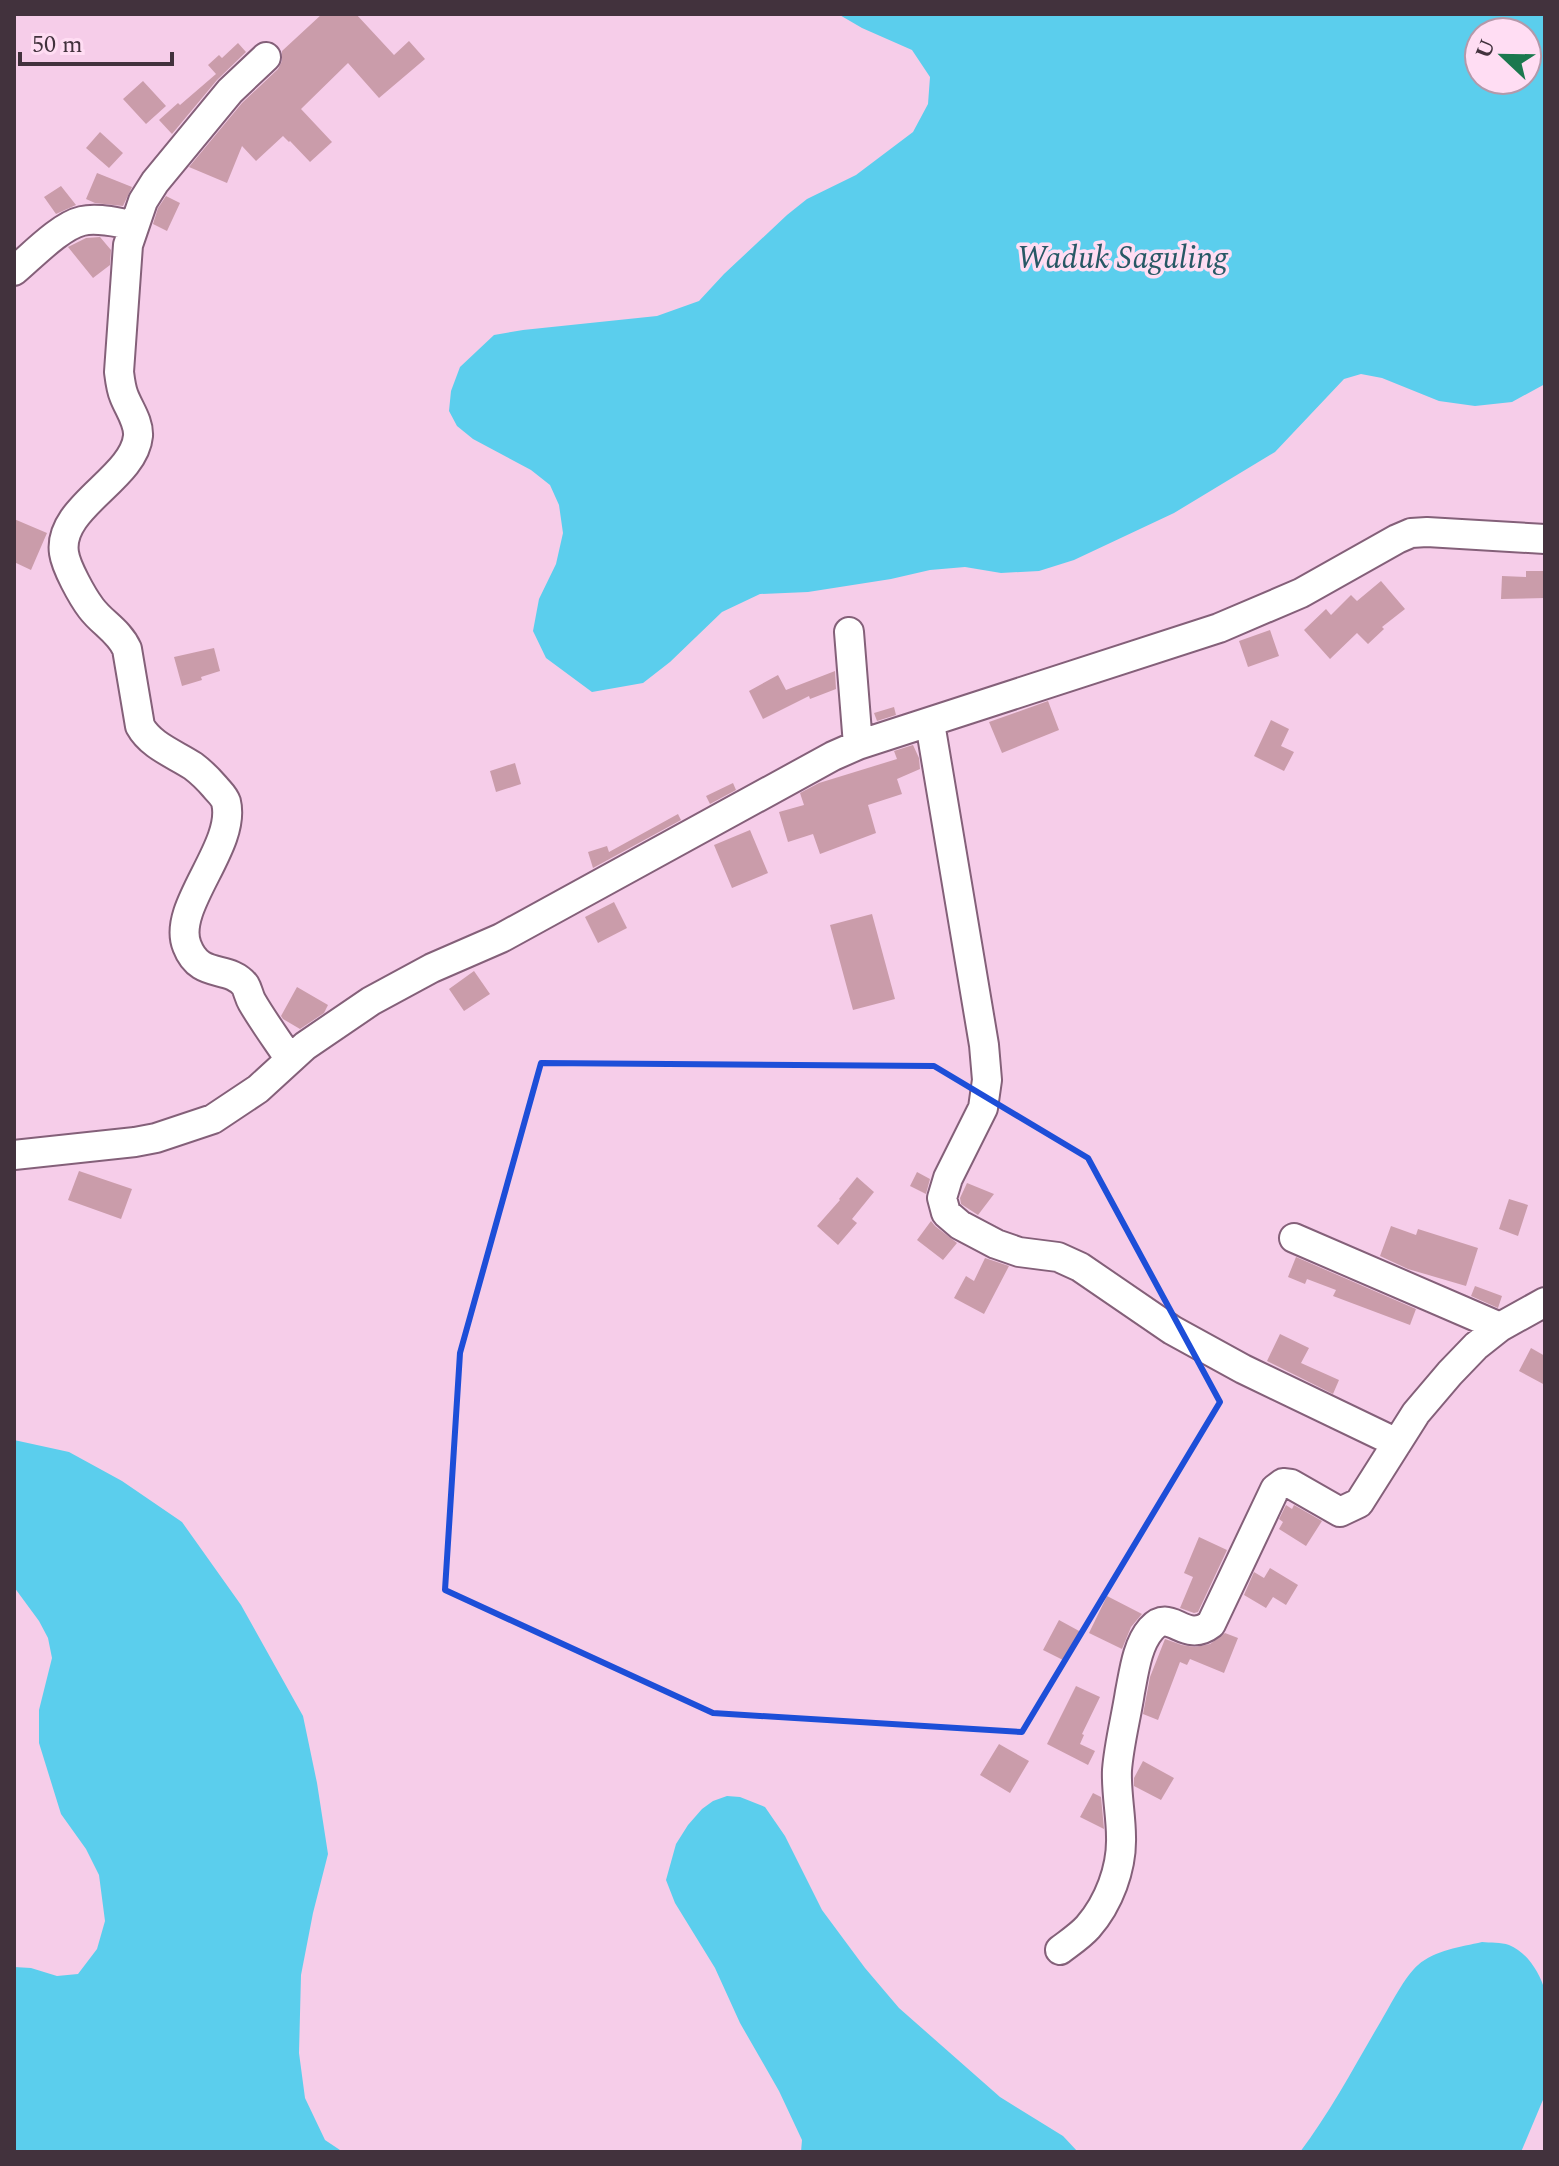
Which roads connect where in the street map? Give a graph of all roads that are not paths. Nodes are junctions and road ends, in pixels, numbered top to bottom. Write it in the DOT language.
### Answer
graph roads {
  1 [pos="266,57"];
  2 [pos="133,225"];
  3 [pos="14,271"];
  4 [pos="1545,539"];
  5 [pos="849,632"];
  6 [pos="930,723"];
  7 [pos="858,745"];
  8 [pos="289,1058"];
  9 [pos="14,1155"];
  10 [pos="1294,1238"];
  11 [pos="1545,1302"];
  12 [pos="1500,1327"];
  13 [pos="1397,1443"];
  14 [pos="1060,1950"];
  1 -- 2 [label="street"];
  2 -- 3 [label="street"];
  2 -- 8 [label="street"];
  4 -- 6 [label="street"];
  5 -- 7 [label="street"];
  6 -- 7 [label="street"];
  6 -- 13 [label="street"];
  7 -- 8 [label="street"];
  8 -- 9 [label="street"];
  10 -- 12 [label="street"];
  11 -- 12 [label="street"];
  12 -- 13 [label="street"];
  13 -- 14 [label="street"];
}
